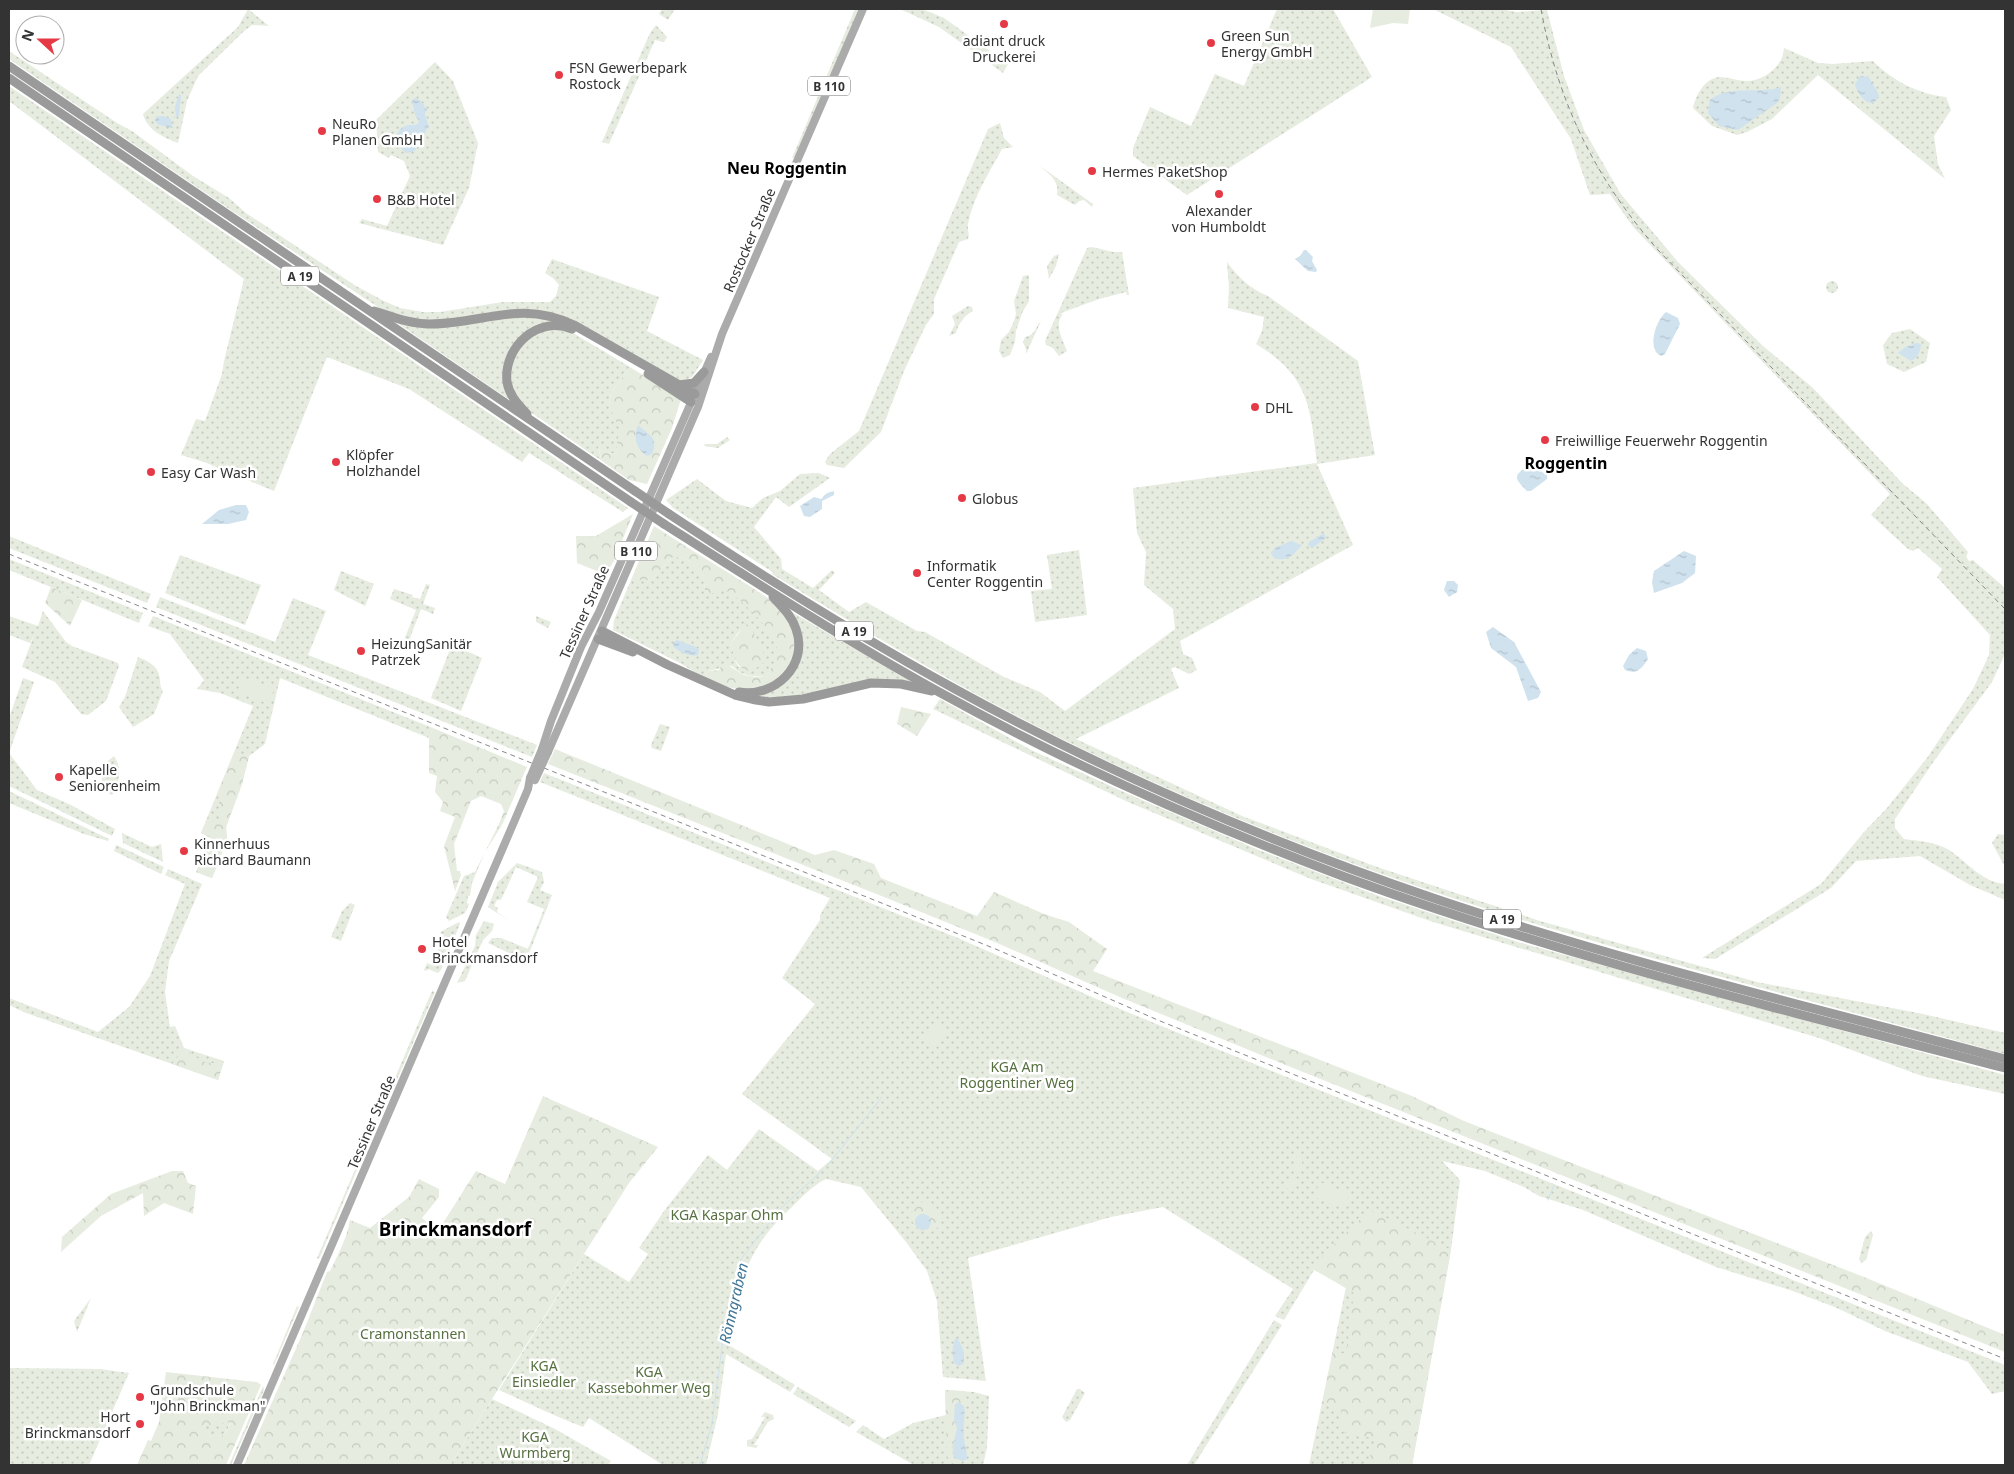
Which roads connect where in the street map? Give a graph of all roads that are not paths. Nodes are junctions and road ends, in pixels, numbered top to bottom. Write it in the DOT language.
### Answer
graph roads {
  1 [pos="863,9"];
  2 [pos="9,66"];
  3 [pos="9,78"];
  4 [pos="364,308"];
  5 [pos="719,345"];
  6 [pos="704,372"];
  7 [pos="678,385"];
  8 [pos="697,401"];
  9 [pos="535,424"];
  10 [pos="767,590"];
  11 [pos="593,626"];
  12 [pos="587,634"];
  13 [pos="600,635"];
  14 [pos="720,688"];
  15 [pos="940,692"];
  16 [pos="545,750"];
  17 [pos="2005,1059"];
  18 [pos="2005,1068"];
  19 [pos="237,1465"];
  1 -- 5 [label="main road, Rostocker Straße / B 110"];
  2 -- 4 [label="highway, A 19"];
  3 -- 10 [label="highway, A 19, bridge"];
  4 -- 7 [label="highway"];
  4 -- 9 [label="highway, A 19"];
  5 -- 6 [label="main road, Rostocker Straße / B 110"];
  5 -- 8 [label="main road, Rostocker Straße / B 110"];
  6 -- 7 [label="highway"];
  6 -- 8 [label="main road, Rostocker Straße / B 110"];
  7 -- 8 [label="highway"];
  8 -- 9 [label="highway"];
  8 -- 11 [label="main road, Tessiner Straße / B 110"];
  8 -- 13 [label="main road, Tessiner Straße / B 110"];
  9 -- 17 [label="highway, A 19, bridge"];
  10 -- 14 [label="highway"];
  10 -- 15 [label="highway, A 19"];
  11 -- 12 [label="main road, Tessiner Straße"];
  11 -- 13 [label="main road"];
  12 -- 13 [label="main road"];
  12 -- 16 [label="main road, Tessiner Straße"];
  13 -- 14 [label="highway"];
  13 -- 16 [label="main road, Tessiner Straße"];
  14 -- 15 [label="highway"];
  15 -- 18 [label="highway, A 19"];
  16 -- 19 [label="main road, Tessiner Straße, bridge"];
}
